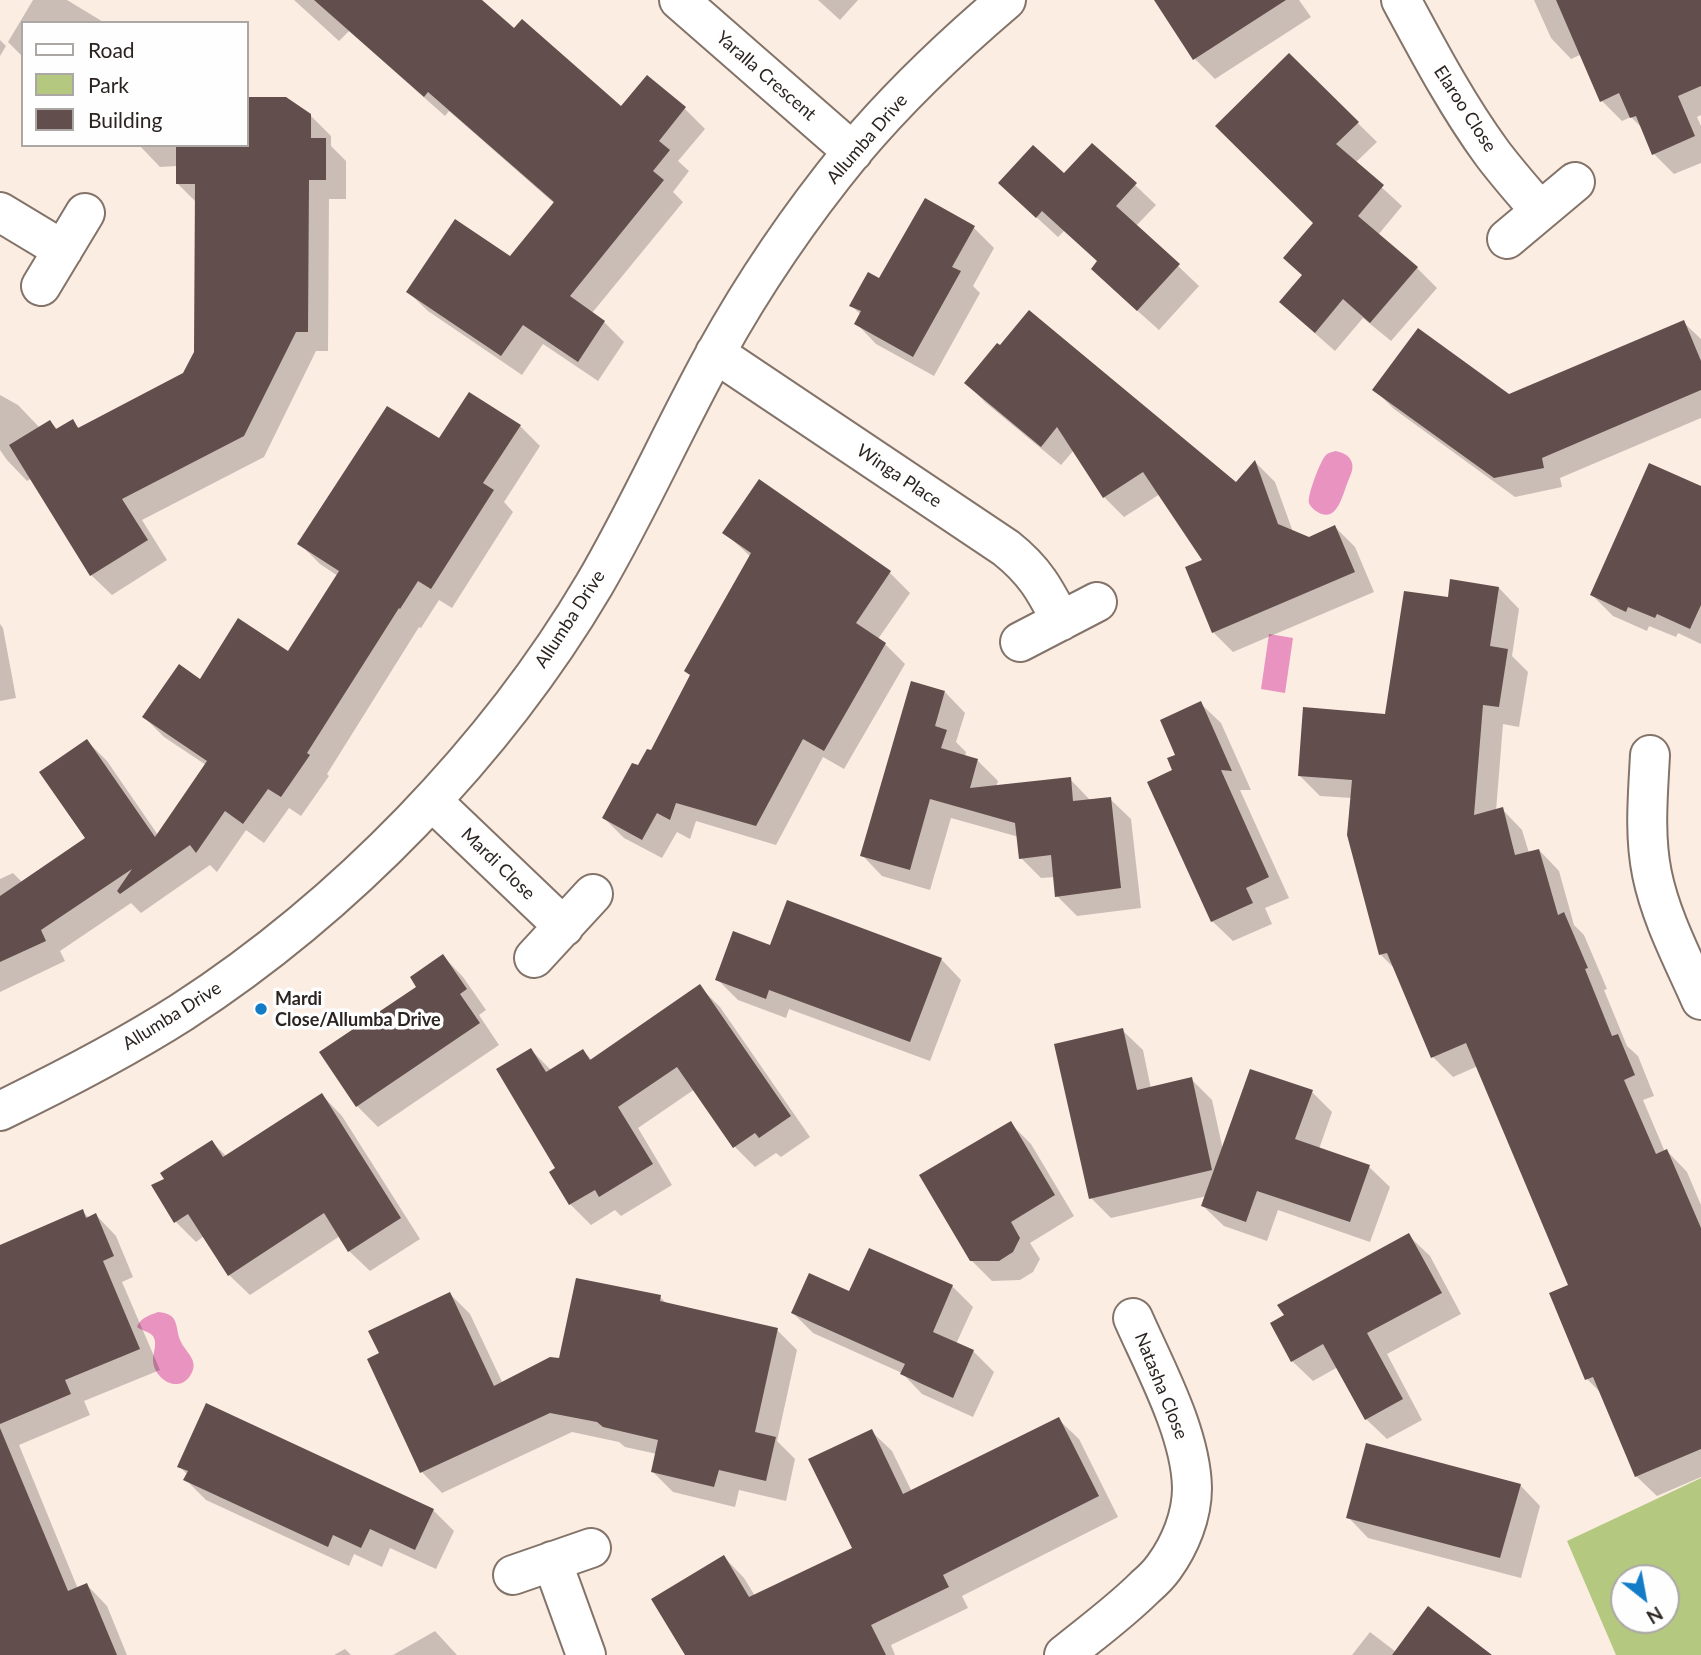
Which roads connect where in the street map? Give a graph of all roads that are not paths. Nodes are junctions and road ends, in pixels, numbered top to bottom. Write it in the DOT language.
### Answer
graph roads {
  1 [pos="679,0"];
  2 [pos="1006,0"];
  3 [pos="1401,0"];
  4 [pos="853,152"];
  5 [pos="1575,182"];
  6 [pos="1540,211"];
  7 [pos="0,212"];
  8 [pos="85,213"];
  9 [pos="1507,239"];
  10 [pos="63,250"];
  11 [pos="41,286"];
  12 [pos="715,353"];
  13 [pos="1097,602"];
  14 [pos="1061,621"];
  15 [pos="1020,642"];
  16 [pos="1650,755"];
  17 [pos="432,801"];
  18 [pos="593,894"];
  19 [pos="564,926"];
  20 [pos="534,958"];
  21 [pos="1701,1000"];
  22 [pos="0,1111"];
  23 [pos="1133,1318"];
  24 [pos="591,1548"];
  25 [pos="552,1561"];
  26 [pos="513,1575"];
  27 [pos="586,1655"];
  28 [pos="1064,1655"];
  1 -- 4 [label="street, Yaralla Crescent"];
  2 -- 4 [label="street, Allumba Drive"];
  3 -- 6 [label="street, Elaroo Close"];
  4 -- 12 [label="street, Allumba Drive"];
  5 -- 6 [label="street"];
  6 -- 9 [label="street"];
  7 -- 10 [label="street"];
  8 -- 10 [label="street"];
  10 -- 11 [label="street"];
  12 -- 14 [label="street, Winga Place"];
  12 -- 17 [label="street, Allumba Drive"];
  13 -- 14 [label="street"];
  14 -- 15 [label="street"];
  16 -- 21 [label="street"];
  17 -- 19 [label="street, Mardi Close"];
  17 -- 22 [label="street, Allumba Drive"];
  18 -- 19 [label="street"];
  19 -- 20 [label="street"];
  23 -- 28 [label="street, Natasha Close"];
  24 -- 25 [label="street"];
  25 -- 26 [label="street"];
  25 -- 27 [label="street"];
}
